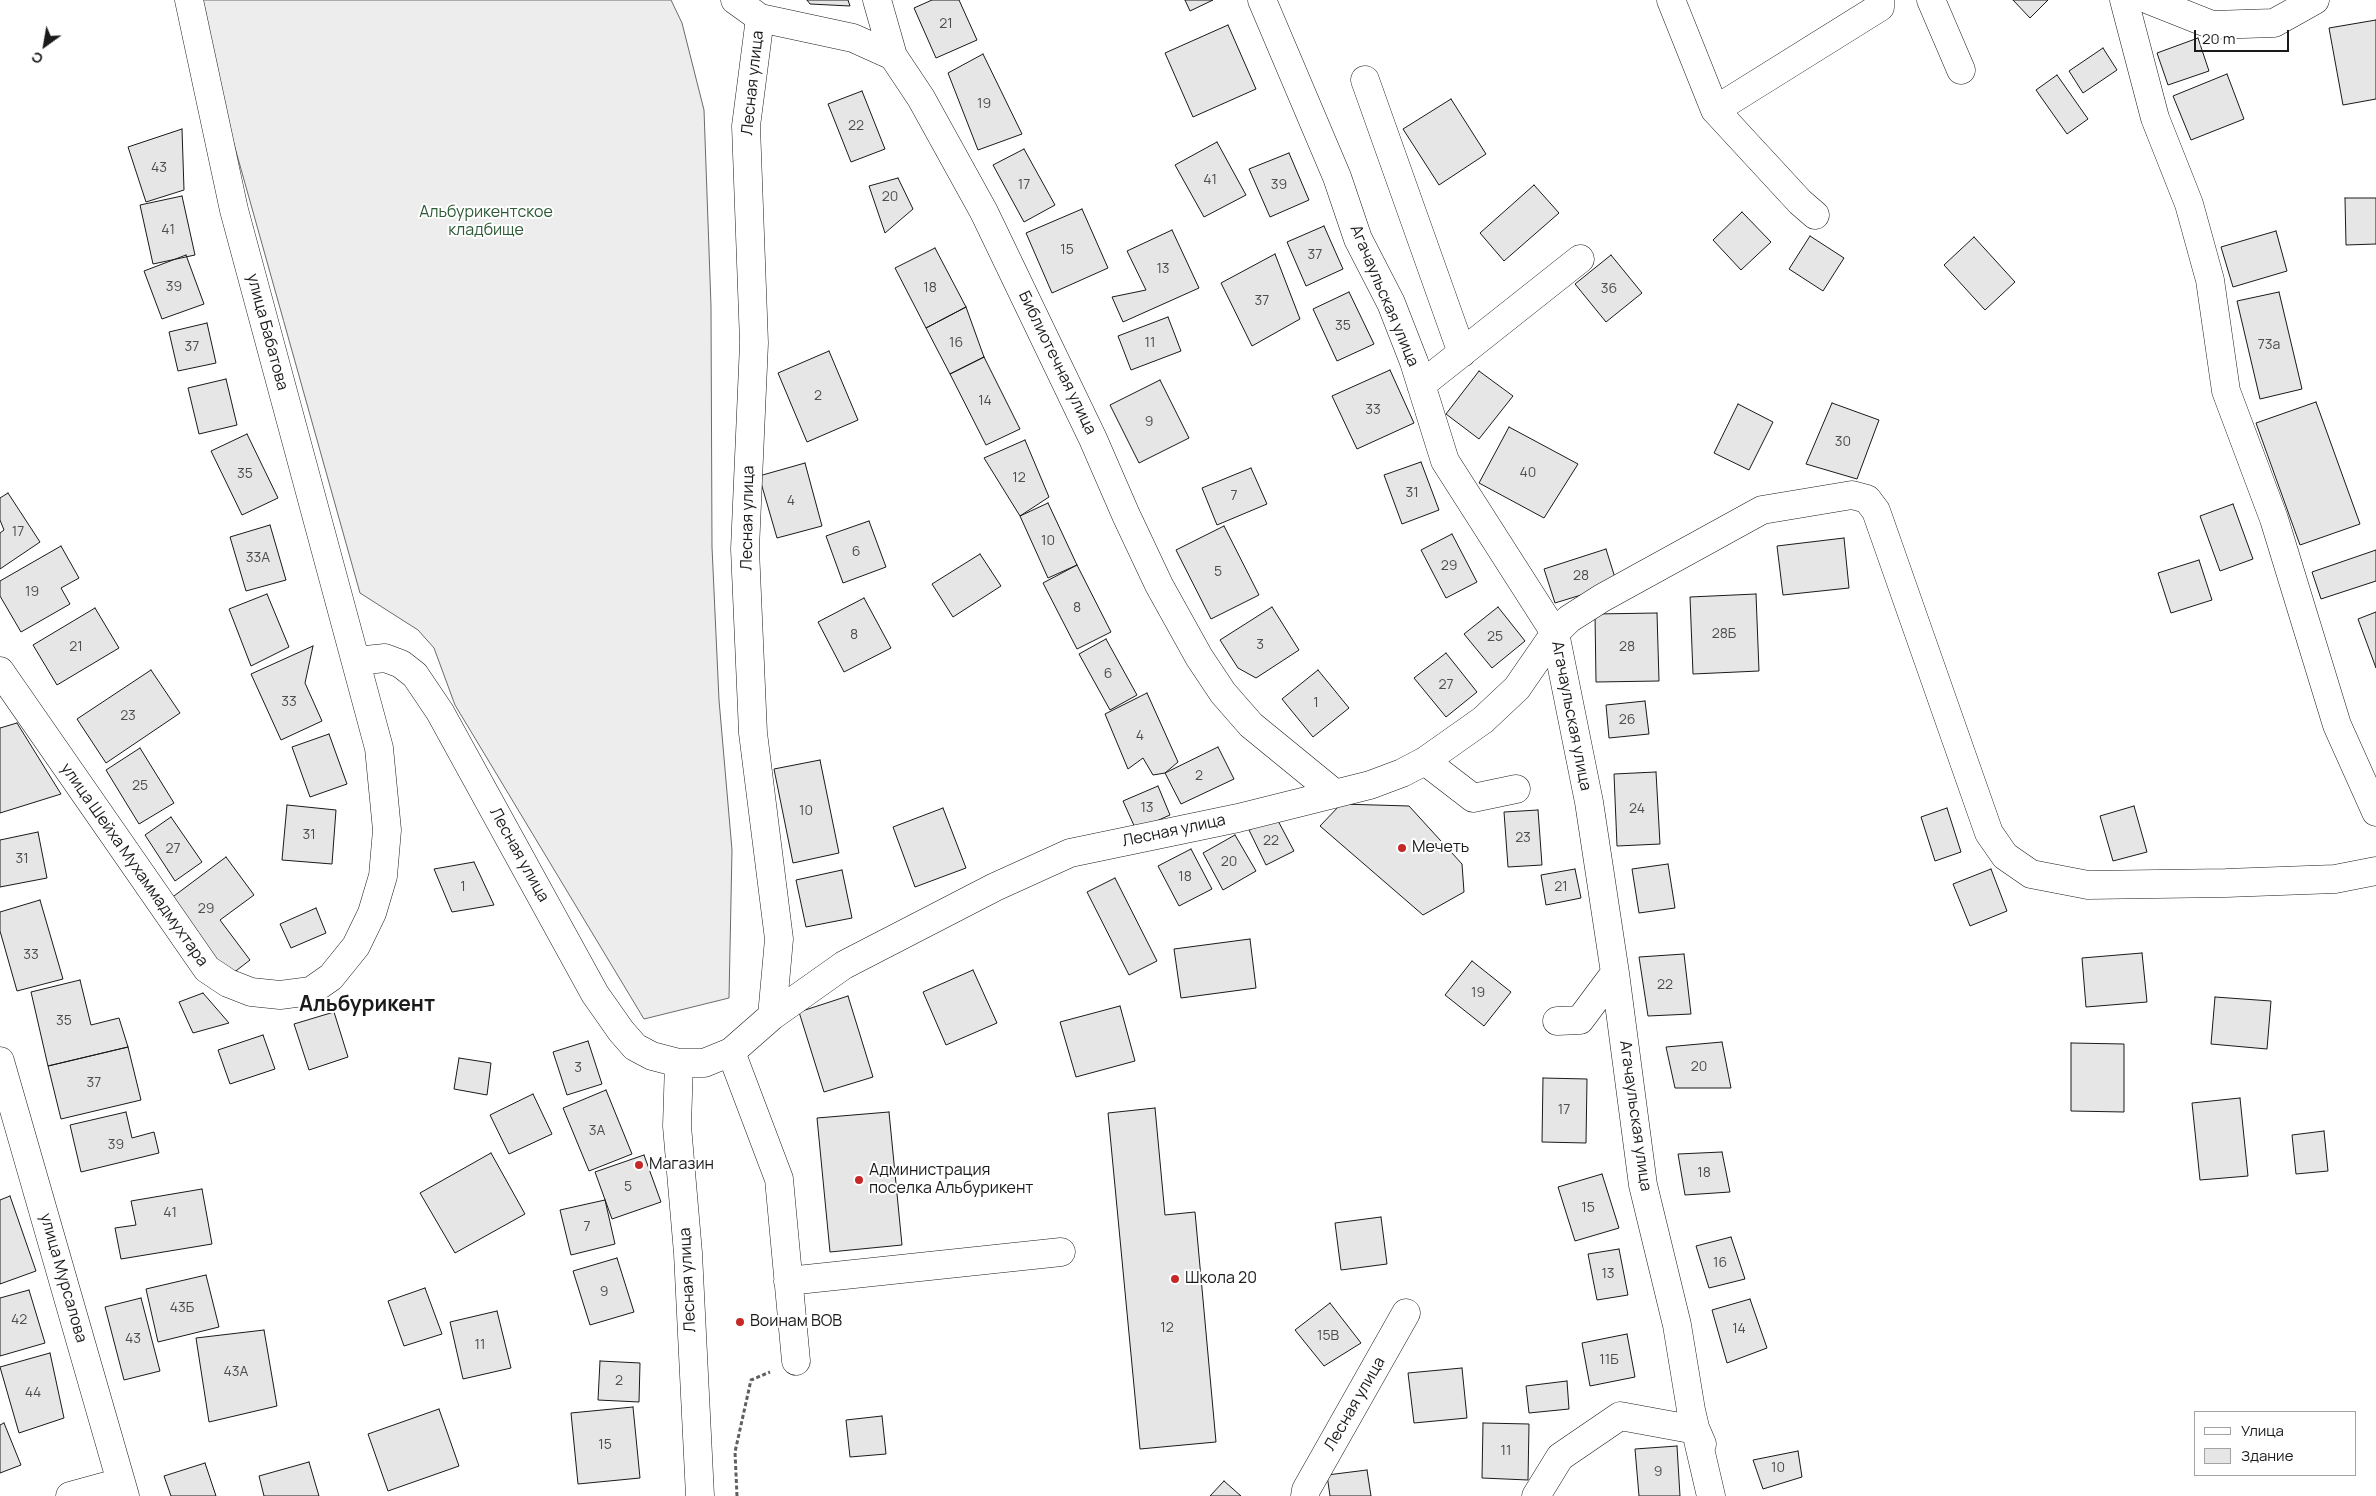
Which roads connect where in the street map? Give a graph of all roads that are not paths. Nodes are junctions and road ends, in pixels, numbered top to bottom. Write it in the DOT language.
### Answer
graph roads {
  1 [pos="189,0"];
  2 [pos="735,0"];
  3 [pos="877,0"];
  4 [pos="1262,0"];
  5 [pos="1671,0"];
  6 [pos="1880,0"];
  7 [pos="1931,0"];
  8 [pos="2124,0"];
  9 [pos="2149,0"];
  10 [pos="2315,0"];
  11 [pos="760,18"];
  12 [pos="893,56"];
  13 [pos="1961,70"];
  14 [pos="1365,80"];
  15 [pos="1715,110"];
  16 [pos="1815,215"];
  17 [pos="1580,259"];
  18 [pos="1462,353"];
  19 [pos="1421,385"];
  20 [pos="1555,633"];
  21 [pos="356,661"];
  22 [pos="0,671"];
  23 [pos="10,698"];
  24 [pos="1425,761"];
  25 [pos="1516,789"];
  26 [pos="1333,792"];
  27 [pos="2376,812"];
  28 [pos="2376,871"];
  29 [pos="1615,973"];
  30 [pos="772,1016"];
  31 [pos="1557,1021"];
  32 [pos="731,1052"];
  33 [pos="0,1061"];
  34 [pos="679,1063"];
  35 [pos="1060,1252"];
  36 [pos="788,1281"];
  37 [pos="1406,1313"];
  38 [pos="796,1361"];
  39 [pos="1696,1430"];
  40 [pos="123,1489"];
  41 [pos="70,1496"];
  42 [pos="700,1496"];
  43 [pos="1305,1496"];
  44 [pos="1536,1496"];
  45 [pos="1711,1496"];
  46 [pos="1724,1496"];
  1 -- 21 [label="street, улица Бабатова"];
  2 -- 11 [label="street"];
  3 -- 12 [label="street"];
  4 -- 19 [label="street, Агачаульская улица"];
  5 -- 15 [label="street"];
  6 -- 15 [label="street"];
  7 -- 13 [label="street"];
  8 -- 27 [label="street"];
  9 -- 10 [label="street"];
  11 -- 12 [label="street"];
  11 -- 30 [label="street, Лесная улица"];
  12 -- 26 [label="street, Библиотечная улица"];
  14 -- 18 [label="street"];
  15 -- 16 [label="street"];
  17 -- 18 [label="street"];
  18 -- 19 [label="street"];
  19 -- 20 [label="street, Агачаульская улица"];
  20 -- 24 [label="street, Лесная улица"];
  20 -- 28 [label="street, Лесная улица"];
  20 -- 29 [label="street, Агачаульская улица"];
  21 -- 23 [label="street, улица Шейха Мухаммадмухтара"];
  21 -- 34 [label="street, Лесная улица"];
  22 -- 23 [label="street, улица Шейха Мухаммадмухтара"];
  24 -- 25 [label="street"];
  24 -- 26 [label="street, Лесная улица"];
  26 -- 30 [label="street, Лесная улица"];
  29 -- 31 [label="street"];
  29 -- 39 [label="street, Агачаульская улица"];
  30 -- 32 [label="street, Лесная улица"];
  32 -- 34 [label="street, Лесная улица"];
  32 -- 36 [label="street"];
  33 -- 40 [label="street, улица Мурсалова"];
  34 -- 42 [label="street, Лесная улица"];
  35 -- 36 [label="street"];
  36 -- 38 [label="street"];
  37 -- 43 [label="street, Лесная улица"];
  39 -- 44 [label="street"];
  39 -- 45 [label="street, Агачаульская улица"];
  39 -- 46 [label="street, Агачаульская улица"];
  40 -- 41 [label="street"];
}
